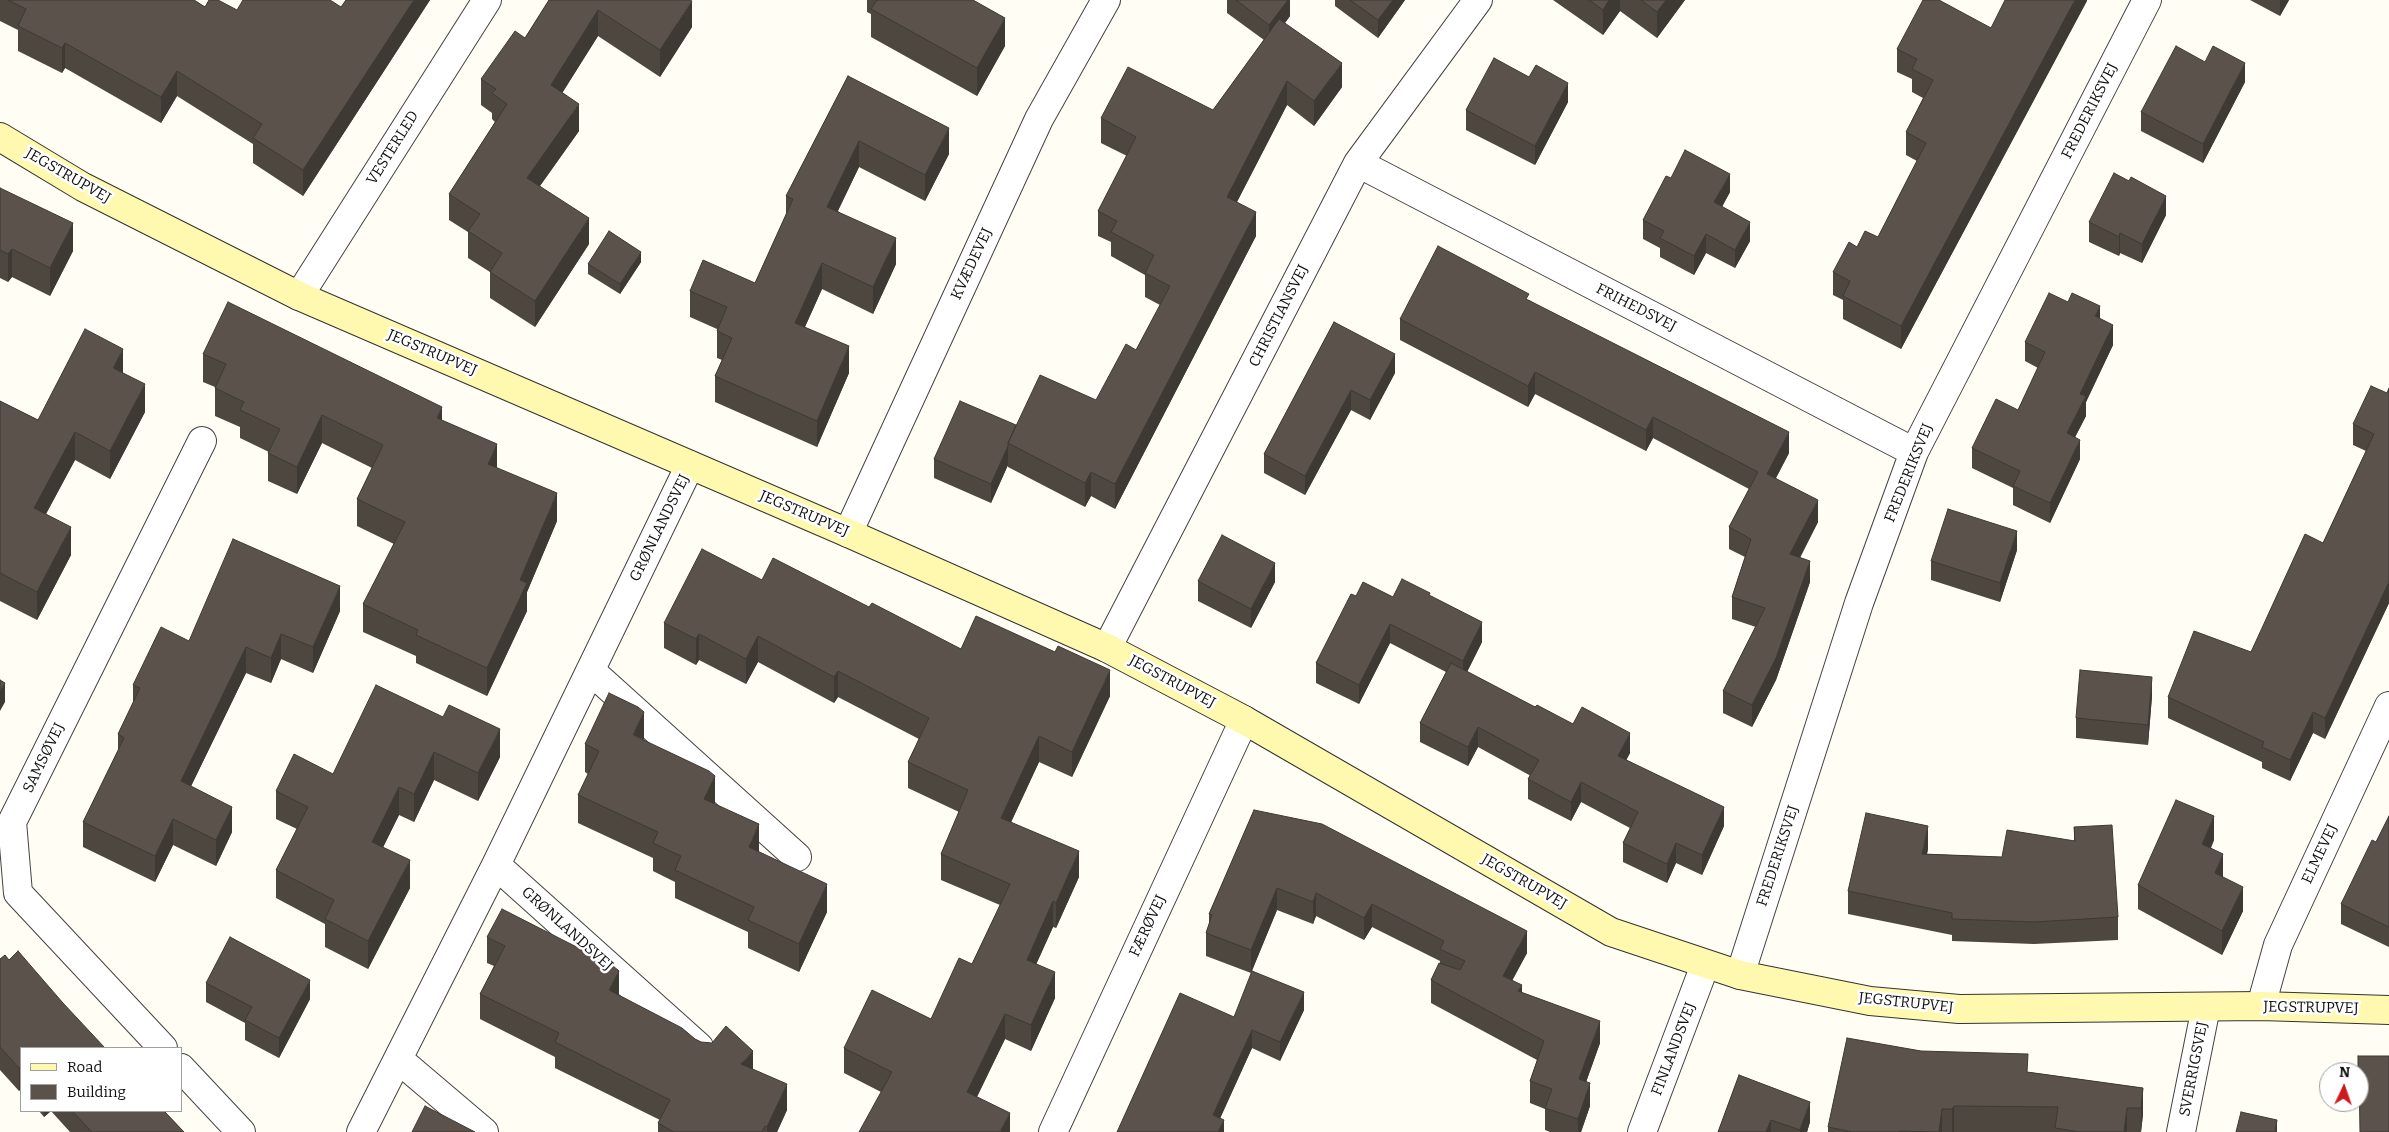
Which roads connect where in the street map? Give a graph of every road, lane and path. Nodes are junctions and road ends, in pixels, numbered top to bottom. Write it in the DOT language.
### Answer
graph roads {
  1 [pos="487,0"];
  2 [pos="1106,0"];
  3 [pos="1478,0"];
  4 [pos="2147,0"];
  5 [pos="0,137"];
  6 [pos="1358,163"];
  7 [pos="299,296"];
  8 [pos="202,441"];
  9 [pos="1914,452"];
  10 [pos="690,465"];
  11 [pos="848,533"];
  12 [pos="1107,648"];
  13 [pos="591,671"];
  14 [pos="2389,706"];
  15 [pos="1244,720"];
  16 [pos="797,857"];
  17 [pos="496,866"];
  18 [pos="1705,965"];
  19 [pos="1740,975"];
  20 [pos="2261,1006"];
  21 [pos="2206,1007"];
  22 [pos="2389,1010"];
  23 [pos="162,1047"];
  24 [pos="705,1053"];
  25 [pos="398,1059"];
  26 [pos="182,1069"];
  27 [pos="241,1132"];
  28 [pos="361,1132"];
  29 [pos="484,1132"];
  30 [pos="1053,1132"];
  31 [pos="1642,1132"];
  32 [pos="2181,1132"];
  1 -- 7 [label="street, VESTERLED"];
  2 -- 11 [label="street, KVÆDEVEJ"];
  3 -- 6 [label="street, CHRISTIANSVEJ"];
  4 -- 9 [label="street, FREDERIKSVEJ"];
  5 -- 7 [label="street, JEGSTRUPVEJ"];
  6 -- 9 [label="street, FRIHEDSVEJ"];
  6 -- 12 [label="street, CHRISTIANSVEJ"];
  7 -- 10 [label="street, JEGSTRUPVEJ"];
  8 -- 23 [label="street, SAMSØVEJ"];
  9 -- 19 [label="street, FREDERIKSVEJ"];
  10 -- 11 [label="street, JEGSTRUPVEJ"];
  10 -- 13 [label="street, GRØNLANDSVEJ"];
  11 -- 12 [label="street, JEGSTRUPVEJ"];
  12 -- 15 [label="street, JEGSTRUPVEJ"];
  13 -- 16 [label="street"];
  13 -- 17 [label="street, GRØNLANDSVEJ"];
  14 -- 20 [label="street, ELMEVEJ"];
  15 -- 18 [label="street, JEGSTRUPVEJ"];
  15 -- 30 [label="street, FÆRØVEJ"];
  17 -- 24 [label="street, GRØNLANDSVEJ"];
  17 -- 25 [label="street, GRØNLANDSVEJ"];
  18 -- 19 [label="street, JEGSTRUPVEJ"];
  18 -- 31 [label="street, FINLANDSVEJ"];
  19 -- 21 [label="street, JEGSTRUPVEJ"];
  20 -- 21 [label="street, JEGSTRUPVEJ"];
  20 -- 22 [label="street, JEGSTRUPVEJ"];
  21 -- 32 [label="street, SVERRIGSVEJ"];
  25 -- 28 [label="street, GRØNLANDSVEJ"];
  25 -- 29 [label="street"];
  26 -- 27 [label="street"];
}
